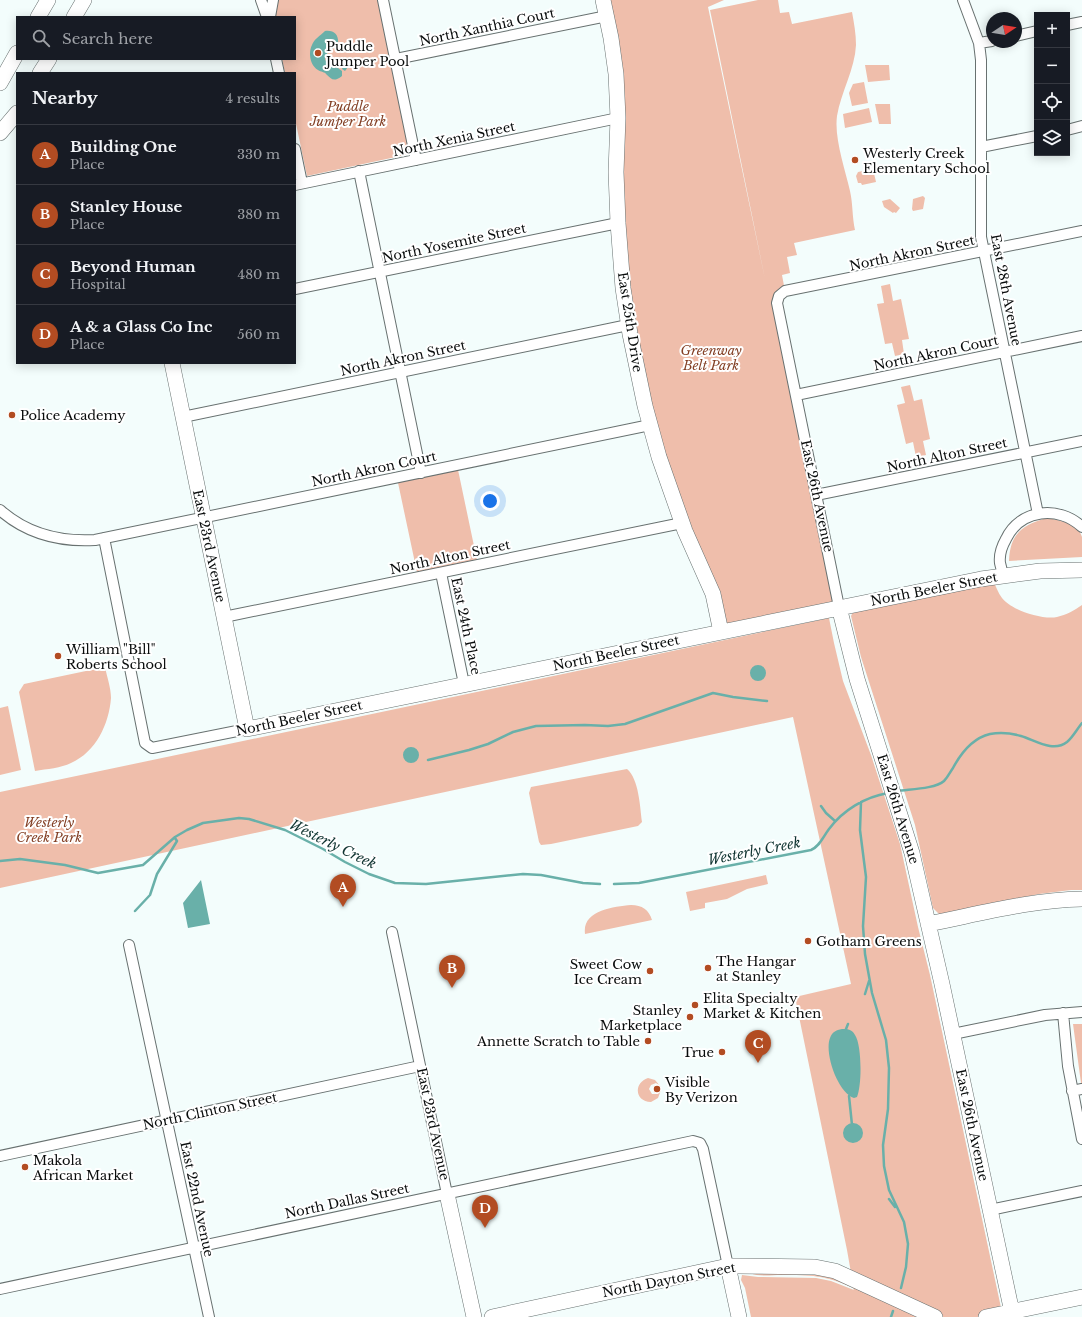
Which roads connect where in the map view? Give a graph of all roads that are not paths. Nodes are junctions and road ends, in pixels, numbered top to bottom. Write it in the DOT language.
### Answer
graph roads {
  1 [pos="48,0"];
  2 [pos="84,0"];
  3 [pos="260,0"];
  4 [pos="273,0"];
  5 [pos="383,0"];
  6 [pos="603,0"];
  7 [pos="963,0"];
  8 [pos="39,16"];
  9 [pos="75,16"];
  10 [pos="268,16"];
  11 [pos="268,16"];
  12 [pos="607,16"];
  13 [pos="1082,22"];
  14 [pos="1070,24"];
  15 [pos="1034,32"];
  16 [pos="1022,35"];
  17 [pos="986,42"];
  18 [pos="979,43"];
  19 [pos="16,55"];
  20 [pos="48,60"];
  21 [pos="276,60"];
  22 [pos="396,60"];
  23 [pos="41,72"];
  24 [pos="279,72"];
  25 [pos="0,83"];
  26 [pos="16,114"];
  27 [pos="618,118"];
  28 [pos="1082,126"];
  29 [pos="6,127"];
  30 [pos="1070,129"];
  31 [pos="1034,137"];
  32 [pos="981,147"];
  33 [pos="416,160"];
  34 [pos="296,161"];
  35 [pos="359,171"];
  36 [pos="298,184"];
  37 [pos="618,223"];
  38 [pos="1082,231"];
  39 [pos="984,251"];
  40 [pos="380,272"];
  41 [pos="296,289"];
  42 [pos="777,303"];
  43 [pos="628,325"];
  44 [pos="1082,336"];
  45 [pos="1005,352"];
  46 [pos="172,364"];
  47 [pos="400,372"];
  48 [pos="796,395"];
  49 [pos="183,416"];
  50 [pos="650,425"];
  51 [pos="1082,441"];
  52 [pos="1026,452"];
  53 [pos="421,473"];
  54 [pos="816,495"];
  55 [pos="0,510"];
  56 [pos="1038,514"];
  57 [pos="204,518"];
  58 [pos="682,523"];
  59 [pos="1082,527"];
  60 [pos="104,538"];
  61 [pos="1082,570"];
  62 [pos="441,573"];
  63 [pos="1003,575"];
  64 [pos="839,607"];
  65 [pos="224,617"];
  66 [pos="722,632"];
  67 [pos="464,684"];
  68 [pos="247,729"];
  69 [pos="1082,898"];
  70 [pos="928,924"];
  71 [pos="392,932"];
  72 [pos="130,945"];
  73 [pos="1082,1012"];
  74 [pos="1063,1013"];
  75 [pos="953,1034"];
  76 [pos="420,1066"];
  77 [pos="1077,1090"];
  78 [pos="167,1121"];
  79 [pos="1082,1139"];
  80 [pos="0,1156"];
  81 [pos="1082,1191"];
  82 [pos="447,1194"];
  83 [pos="990,1210"];
  84 [pos="194,1247"];
  85 [pos="728,1266"];
  86 [pos="0,1289"];
  87 [pos="1082,1297"];
  88 [pos="1012,1314"];
  89 [pos="209,1317"];
  90 [pos="474,1317"];
  91 [pos="492,1317"];
  92 [pos="739,1317"];
  93 [pos="935,1317"];
  94 [pos="986,1317"];
  1 -- 8 [label="street"];
  2 -- 9 [label="street"];
  3 -- 10 [label="street"];
  4 -- 11 [label="street"];
  5 -- 22 [label="street"];
  6 -- 12 [label="street, East 25th Drive"];
  7 -- 18 [label="street, East 28th Avenue"];
  12 -- 22 [label="street, North Xanthia Court"];
  12 -- 27 [label="street, East 25th Drive"];
  13 -- 14 [label="street"];
  15 -- 16 [label="street"];
  17 -- 18 [label="street"];
  18 -- 32 [label="street, East 28th Avenue"];
  19 -- 25 [label="street"];
  20 -- 23 [label="street"];
  21 -- 24 [label="street"];
  22 -- 33 [label="street"];
  26 -- 29 [label="street"];
  27 -- 33 [label="street, North Xenia Street"];
  27 -- 37 [label="street, East 25th Drive"];
  28 -- 30 [label="street"];
  31 -- 32 [label="street"];
  32 -- 39 [label="street, East 28th Avenue"];
  33 -- 35 [label="street, North Xenia Street"];
  34 -- 36 [label="street"];
  35 -- 36 [label="street, North Xenia Street"];
  35 -- 40 [label="street"];
  37 -- 40 [label="street, North Yosemite Street"];
  37 -- 43 [label="street, East 25th Drive"];
  38 -- 39 [label="street, North Akron Street"];
  39 -- 42 [label="street, North Akron Street"];
  39 -- 45 [label="street, East 28th Avenue"];
  40 -- 41 [label="street, North Yosemite Street"];
  40 -- 47 [label="street"];
  42 -- 48 [label="street, East 26th Avenue"];
  43 -- 47 [label="street, North Akron Street"];
  43 -- 50 [label="street, East 25th Drive"];
  44 -- 45 [label="street, North Akron Court"];
  45 -- 48 [label="street, North Akron Court"];
  45 -- 52 [label="street, East 28th Avenue"];
  46 -- 49 [label="street, East 23rd Avenue"];
  47 -- 49 [label="street, North Akron Street"];
  47 -- 53 [label="street"];
  48 -- 54 [label="street, East 26th Avenue"];
  49 -- 57 [label="street, East 23rd Avenue"];
  50 -- 53 [label="street, North Akron Court"];
  50 -- 58 [label="street, East 25th Drive"];
  51 -- 52 [label="street, North Alton Street"];
  52 -- 54 [label="street, North Alton Street"];
  52 -- 56 [label="street, East 28th Avenue"];
  53 -- 57 [label="street, North Akron Court"];
  54 -- 64 [label="street, East 26th Avenue"];
  55 -- 60 [label="street, North Akron Court"];
  56 -- 59 [label="street"];
  56 -- 63 [label="street"];
  57 -- 60 [label="street, North Akron Court"];
  57 -- 65 [label="street, East 23rd Avenue"];
  58 -- 62 [label="street, North Alton Street"];
  58 -- 66 [label="street, East 25th Drive"];
  60 -- 68 [label="street, North Beeler Street"];
  61 -- 63 [label="street, North Beeler Street"];
  62 -- 65 [label="street, North Alton Street"];
  62 -- 67 [label="street, East 24th Place"];
  63 -- 64 [label="street, North Beeler Street"];
  64 -- 66 [label="street, North Beeler Street"];
  64 -- 70 [label="street, East 26th Avenue"];
  65 -- 68 [label="street, East 23rd Avenue"];
  66 -- 67 [label="street, North Beeler Street"];
  67 -- 68 [label="street, North Beeler Street"];
  69 -- 70 [label="street"];
  70 -- 75 [label="street, East 26th Avenue"];
  71 -- 76 [label="street, East 23rd Avenue"];
  72 -- 78 [label="street, East 22nd Avenue"];
  73 -- 74 [label="street"];
  74 -- 75 [label="street"];
  74 -- 77 [label="street"];
  75 -- 83 [label="street, East 26th Avenue"];
  76 -- 78 [label="street, North Clinton Street"];
  76 -- 82 [label="street, East 23rd Avenue"];
  77 -- 79 [label="street"];
  78 -- 80 [label="street, North Clinton Street"];
  78 -- 84 [label="street, East 22nd Avenue"];
  81 -- 83 [label="street"];
  82 -- 84 [label="street, North Dallas Street"];
  82 -- 85 [label="street, North Dallas Street"];
  82 -- 90 [label="street, East 23rd Avenue"];
  83 -- 88 [label="street, East 26th Avenue"];
  84 -- 86 [label="street, North Dallas Street"];
  84 -- 89 [label="street, East 22nd Avenue"];
  85 -- 91 [label="street, North Dayton Street"];
  85 -- 92 [label="street"];
  85 -- 93 [label="street, North Dayton Street"];
  87 -- 88 [label="street"];
  88 -- 94 [label="street"];
}
